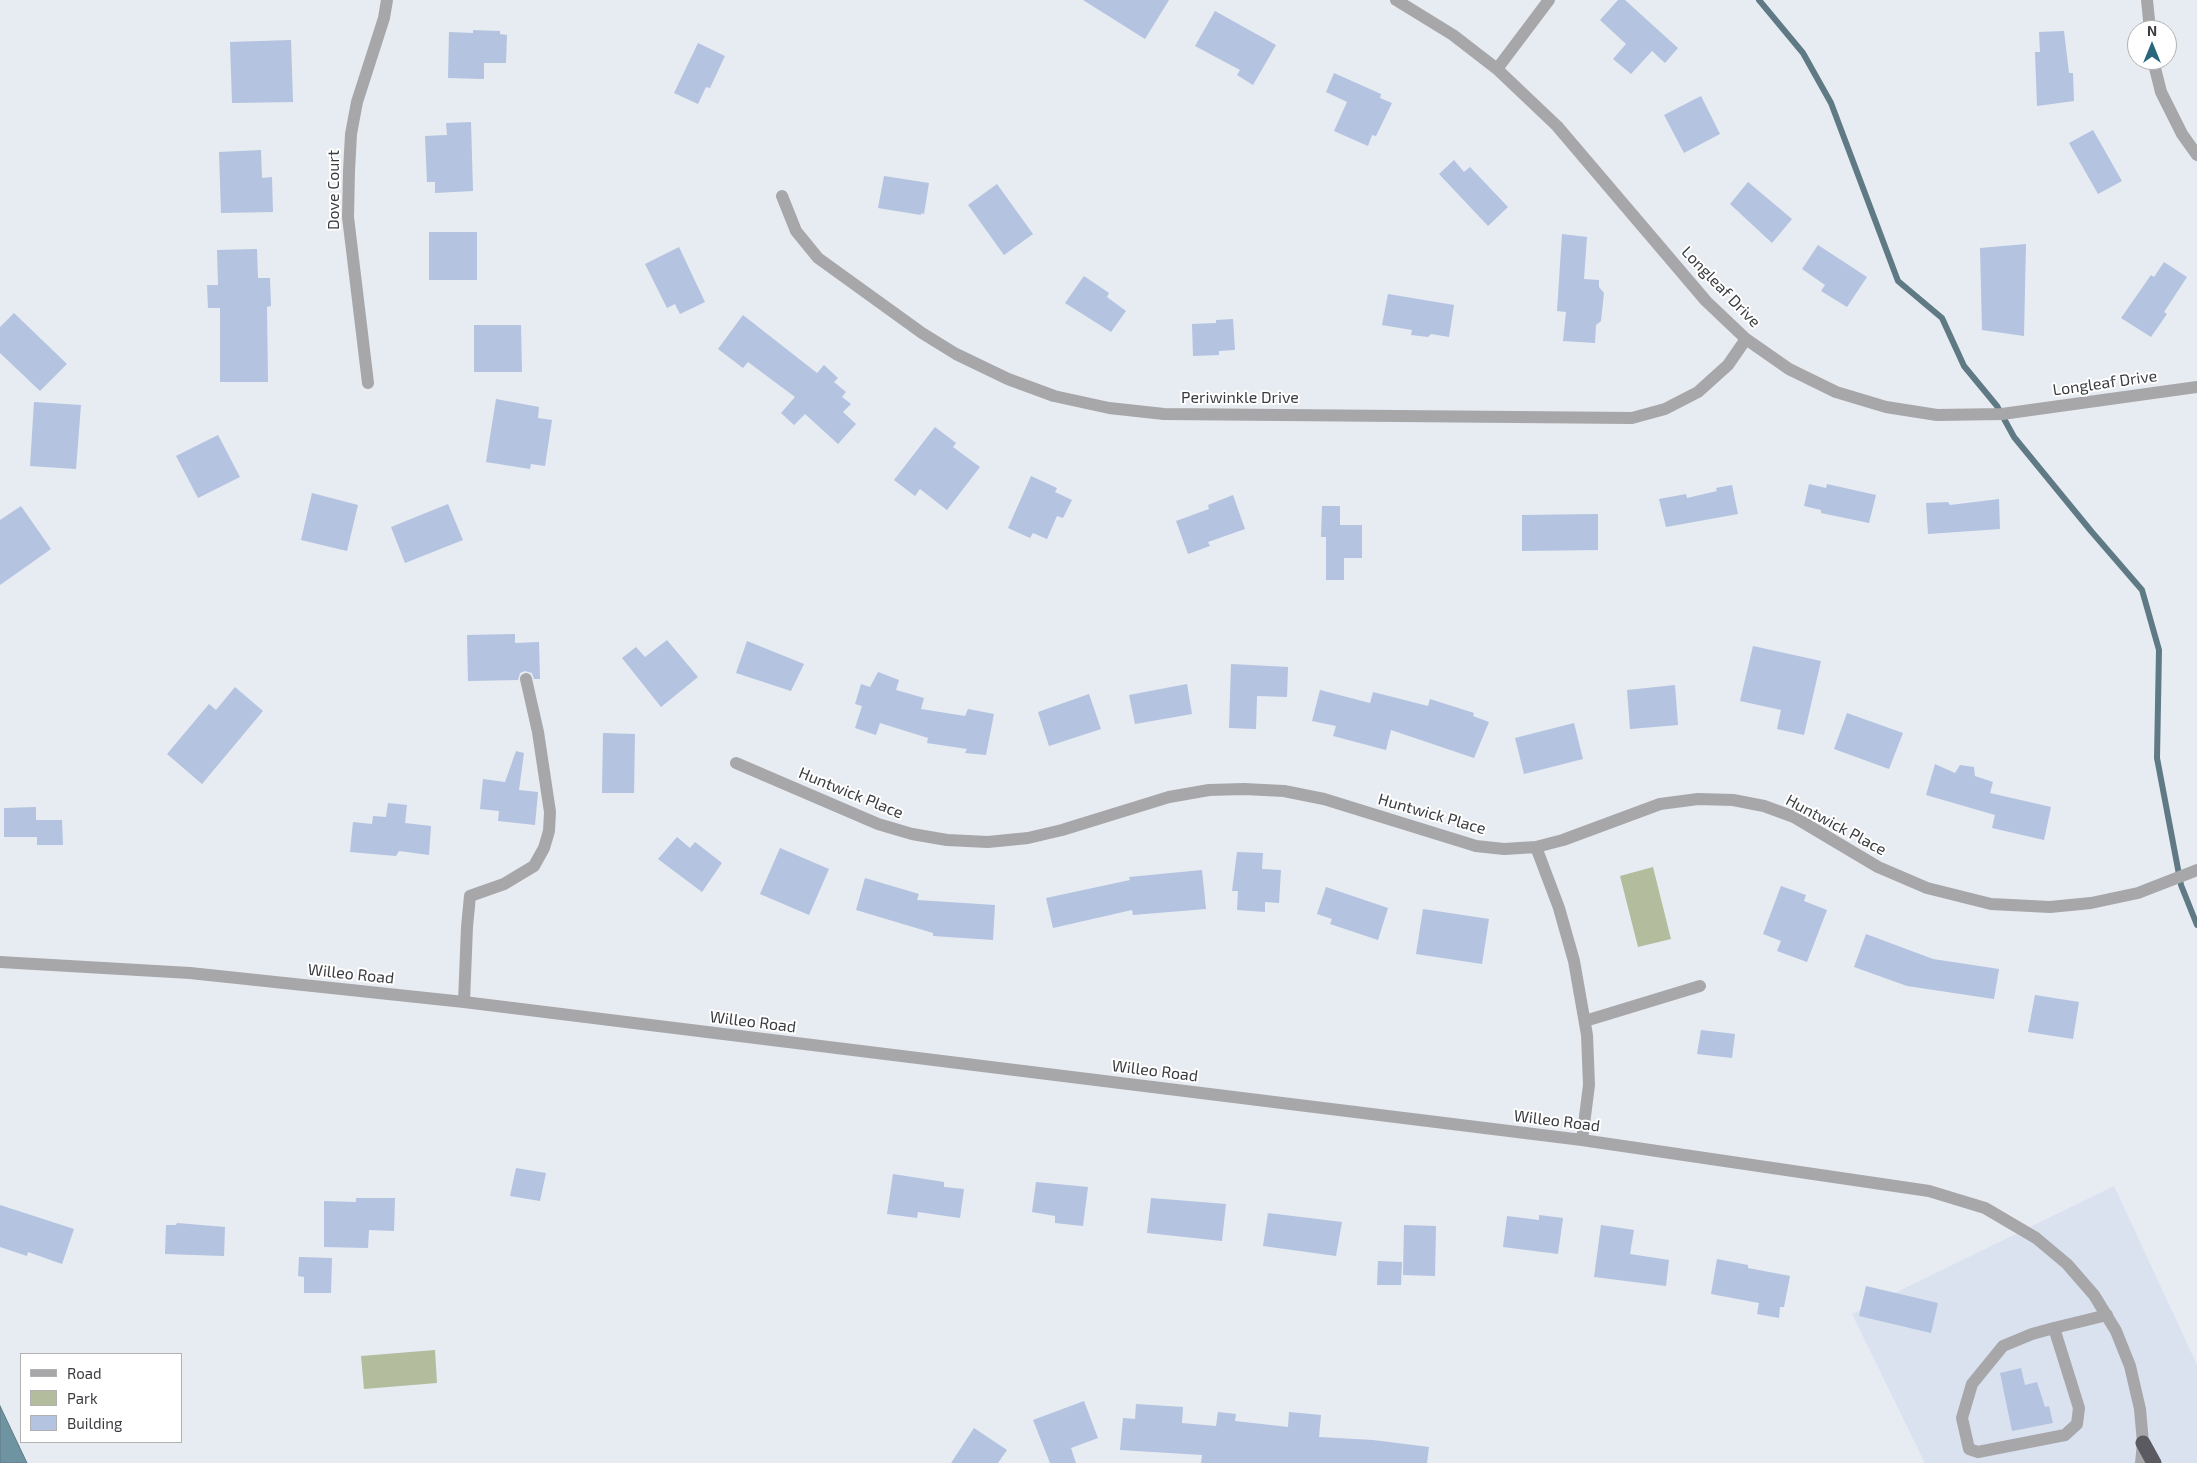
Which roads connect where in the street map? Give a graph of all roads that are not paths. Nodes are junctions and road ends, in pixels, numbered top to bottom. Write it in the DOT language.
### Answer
graph roads {
  1 [pos="387,0"];
  2 [pos="1396,0"];
  3 [pos="1549,0"];
  4 [pos="2146,0"];
  5 [pos="2149,20"];
  6 [pos="1497,69"];
  7 [pos="2156,70"];
  8 [pos="2197,155"];
  9 [pos="782,196"];
  10 [pos="1746,338"];
  11 [pos="368,383"];
  12 [pos="2197,387"];
  13 [pos="526,680"];
  14 [pos="736,763"];
  15 [pos="1536,847"];
  16 [pos="2197,870"];
  17 [pos="0,962"];
  18 [pos="1700,986"];
  19 [pos="464,1002"];
  20 [pos="1585,1022"];
  21 [pos="1582,1140"];
  22 [pos="2106,1315"];
  23 [pos="2054,1328"];
  24 [pos="2143,1443"];
  25 [pos="2141,1463"];
  26 [pos="2154,1463"];
  1 -- 11 [label="street, Dove Court"];
  2 -- 6 [label="street, Longleaf Drive"];
  3 -- 6 [label="street"];
  4 -- 5 [label="street"];
  6 -- 10 [label="street, Longleaf Drive"];
  7 -- 8 [label="street"];
  9 -- 10 [label="street, Periwinkle Drive"];
  10 -- 12 [label="street, Longleaf Drive"];
  13 -- 19 [label="street"];
  14 -- 15 [label="street, Huntwick Place"];
  15 -- 16 [label="street, Huntwick Place"];
  15 -- 20 [label="street"];
  17 -- 19 [label="street, Willeo Road"];
  18 -- 20 [label="street"];
  19 -- 21 [label="street, Willeo Road"];
  20 -- 21 [label="street"];
  21 -- 22 [label="street, Willeo Road"];
  22 -- 23 [label="street"];
  22 -- 24 [label="street, Willeo Road"];
  23 -- 23 [label="street"];
  24 -- 25 [label="street, Willeo Road"];
  24 -- 26 [label="highway"];
}
